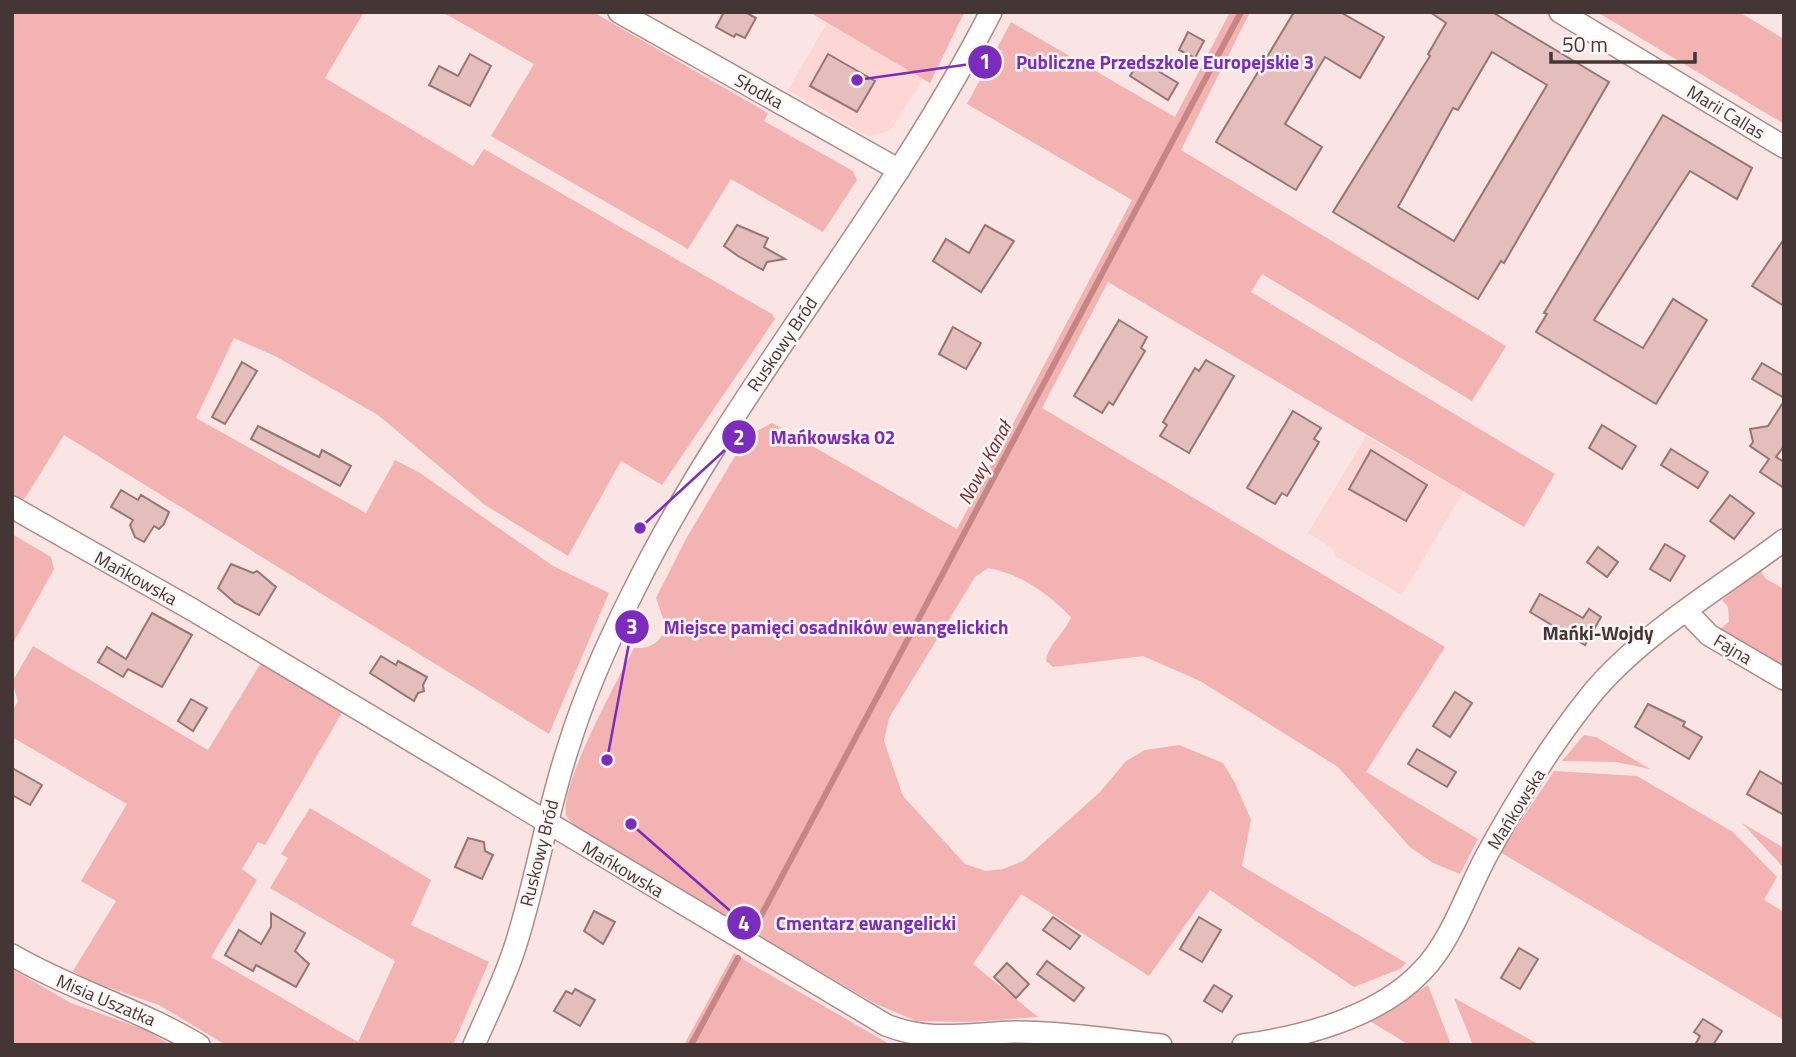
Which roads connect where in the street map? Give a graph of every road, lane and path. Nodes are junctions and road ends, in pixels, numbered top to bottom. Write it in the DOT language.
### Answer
graph roads {
  1 [pos="619,12"];
  2 [pos="991,12"];
  3 [pos="1560,12"];
  4 [pos="1784,147"];
  5 [pos="899,170"];
  6 [pos="12,507"];
  7 [pos="1784,540"];
  8 [pos="1687,612"];
  9 [pos="1784,680"];
  10 [pos="547,822"];
  11 [pos="12,954"];
  12 [pos="199,1045"];
  13 [pos="474,1045"];
  14 [pos="1161,1045"];
  15 [pos="1243,1045"];
  1 -- 5 [label="street, Słodka"];
  2 -- 5 [label="street, Ruskowy Bród"];
  3 -- 4 [label="street, Marii Callas"];
  5 -- 10 [label="street, Ruskowy Bród"];
  6 -- 10 [label="street, Mańkowska"];
  7 -- 8 [label="street, Mańkowska"];
  8 -- 9 [label="street, Fajna"];
  8 -- 15 [label="street, Mańkowska"];
  10 -- 13 [label="street, Ruskowy Bród"];
  10 -- 14 [label="street, Mańkowska"];
  11 -- 12 [label="street, Misia Uszatka"];
}
